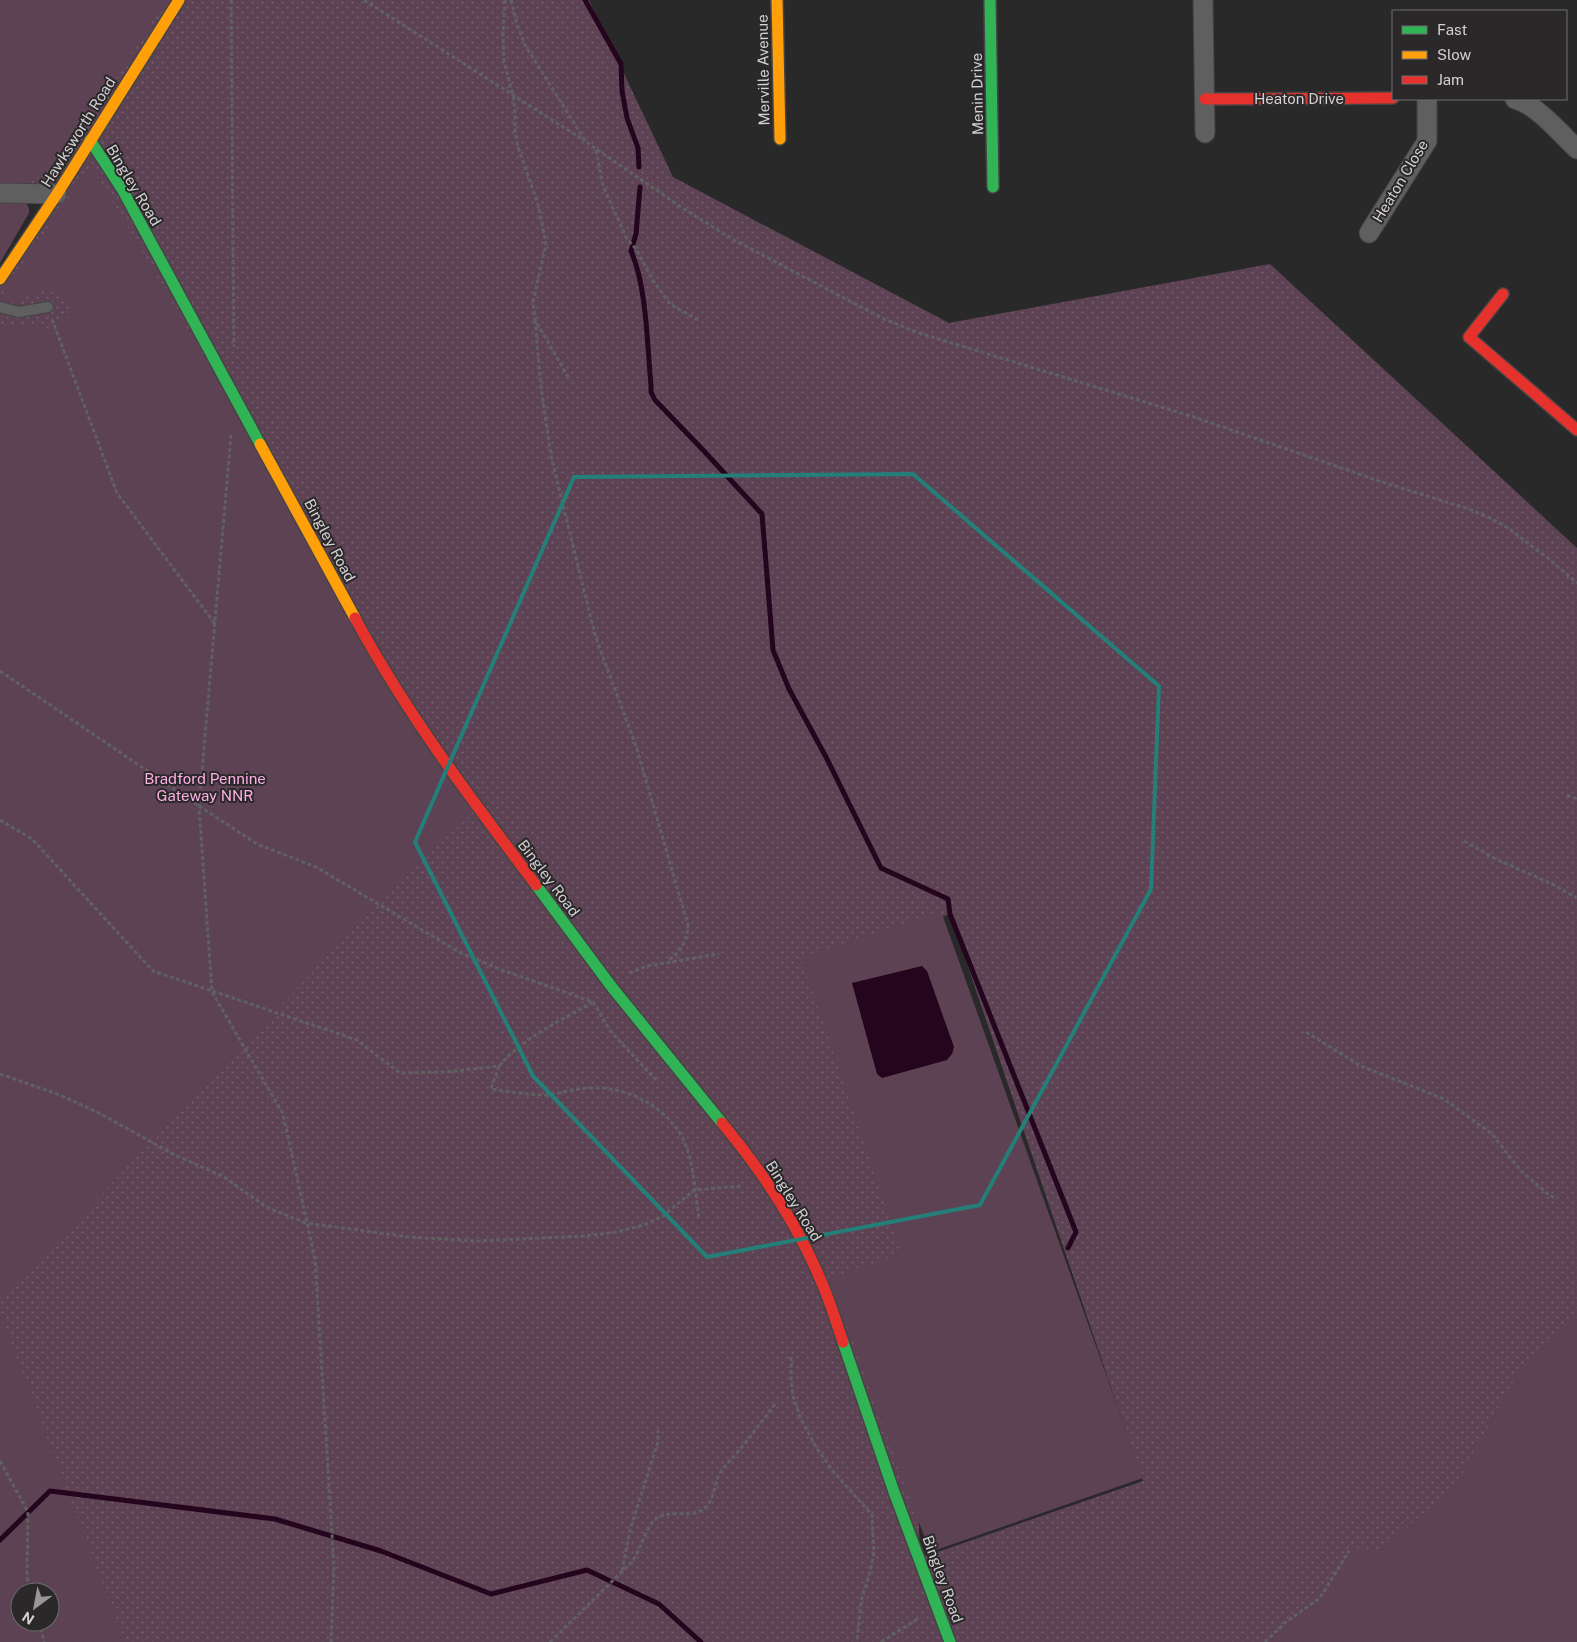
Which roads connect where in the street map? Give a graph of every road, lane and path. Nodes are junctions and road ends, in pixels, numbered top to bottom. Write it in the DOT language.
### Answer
graph roads {
  1 [pos="179,0"];
  2 [pos="231,0"];
  3 [pos="364,0"];
  4 [pos="505,0"];
  5 [pos="511,0"];
  6 [pos="777,0"];
  7 [pos="990,0"];
  8 [pos="1203,0"];
  9 [pos="514,95"];
  10 [pos="1392,98"];
  11 [pos="1204,99"];
  12 [pos="1427,100"];
  13 [pos="1518,100"];
  14 [pos="1205,133"];
  15 [pos="780,139"];
  16 [pos="90,140"];
  17 [pos="586,142"];
  18 [pos="1577,149"];
  19 [pos="596,150"];
  20 [pos="993,187"];
  21 [pos="0,193"];
  22 [pos="57,194"];
  23 [pos="1369,233"];
  24 [pos="0,279"];
  25 [pos="1503,294"];
  26 [pos="0,307"];
  27 [pos="48,307"];
  28 [pos="535,320"];
  29 [pos="700,321"];
  30 [pos="234,355"];
  31 [pos="570,380"];
  32 [pos="1577,430"];
  33 [pos="231,432"];
  34 [pos="1577,583"];
  35 [pos="215,624"];
  36 [pos="0,671"];
  37 [pos="1567,794"];
  38 [pos="1577,799"];
  39 [pos="198,806"];
  40 [pos="0,820"];
  41 [pos="1464,841"];
  42 [pos="1577,898"];
  43 [pos="719,954"];
  44 [pos="667,962"];
  45 [pos="610,986"];
  46 [pos="212,992"];
  47 [pos="592,1002"];
  48 [pos="1306,1032"];
  49 [pos="499,1066"];
  50 [pos="0,1074"];
  51 [pos="658,1081"];
  52 [pos="747,1185"];
  53 [pos="694,1190"];
  54 [pos="1557,1199"];
  55 [pos="699,1218"];
  56 [pos="306,1223"];
  57 [pos="791,1357"];
  58 [pos="775,1404"];
  59 [pos="658,1430"];
  60 [pos="0,1461"];
  61 [pos="1349,1551"];
  62 [pos="622,1572"];
  63 [pos="28,1582"];
  64 [pos="937,1608"];
  65 [pos="331,1642"];
  66 [pos="550,1642"];
  67 [pos="856,1642"];
  68 [pos="880,1642"];
  69 [pos="950,1642"];
  70 [pos="1265,1642"];
  1 -- 16 [label="street, Hawksworth Road"];
  2 -- 30 [label="path"];
  3 -- 9 [label="path"];
  4 -- 9 [label="path"];
  5 -- 17 [label="path"];
  6 -- 15 [label="street, Merville Avenue"];
  7 -- 20 [label="street, Menin Drive"];
  8 -- 11 [label="street"];
  9 -- 17 [label="path"];
  9 -- 28 [label="path"];
  10 -- 11 [label="street, Heaton Drive"];
  11 -- 14 [label="street"];
  12 -- 23 [label="street, Heaton Close"];
  13 -- 18 [label="street"];
  16 -- 22 [label="street, Hawksworth Road"];
  16 -- 45 [label="street, Bingley Road"];
  17 -- 19 [label="path"];
  19 -- 29 [label="path"];
  19 -- 34 [label="path"];
  21 -- 22 [label="street"];
  22 -- 24 [label="street, Hawksworth Road"];
  25 -- 32 [label="street"];
  26 -- 27 [label="lane"];
  27 -- 35 [label="path"];
  28 -- 31 [label="path"];
  28 -- 44 [label="path"];
  33 -- 35 [label="path"];
  35 -- 39 [label="path"];
  36 -- 39 [label="path"];
  37 -- 38 [label="path"];
  39 -- 46 [label="path"];
  39 -- 47 [label="path"];
  40 -- 46 [label="path"];
  41 -- 42 [label="path"];
  43 -- 44 [label="path"];
  44 -- 45 [label="path"];
  45 -- 47 [label="path"];
  45 -- 64 [label="street, Bingley Road"];
  46 -- 49 [label="path"];
  46 -- 56 [label="path"];
  47 -- 49 [label="path"];
  47 -- 51 [label="path"];
  48 -- 54 [label="path"];
  49 -- 53 [label="path"];
  50 -- 56 [label="path"];
  52 -- 53 [label="path"];
  53 -- 55 [label="path"];
  53 -- 56 [label="path"];
  56 -- 65 [label="path"];
  57 -- 67 [label="path"];
  58 -- 62 [label="path"];
  59 -- 62 [label="path"];
  60 -- 63 [label="path"];
  61 -- 70 [label="path"];
  62 -- 66 [label="path"];
  64 -- 68 [label="path"];
  64 -- 69 [label="street, Bingley Road"];
}
